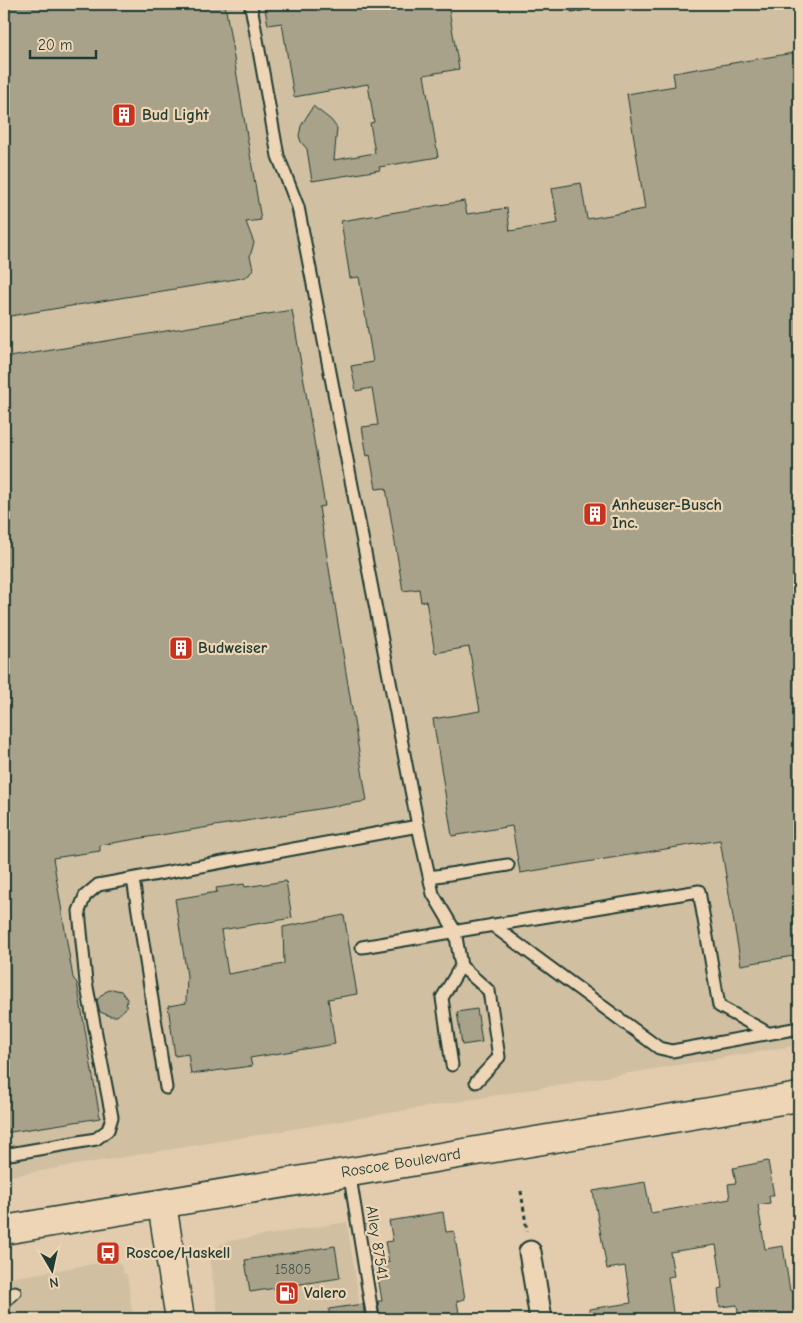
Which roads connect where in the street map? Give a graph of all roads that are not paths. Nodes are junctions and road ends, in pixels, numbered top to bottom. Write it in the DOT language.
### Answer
graph roads {
  1 [pos="251,6"];
  2 [pos="418,826"];
  3 [pos="508,865"];
  4 [pos="430,877"];
  5 [pos="133,879"];
  6 [pos="492,925"];
  7 [pos="454,931"];
  8 [pos="362,947"];
  9 [pos="461,966"];
  10 [pos="799,1028"];
  11 [pos="768,1033"];
  12 [pos="452,1065"];
  13 [pos="476,1082"];
  14 [pos="166,1088"];
  15 [pos="799,1097"];
  16 [pos="4,1155"];
  17 [pos="349,1171"];
  18 [pos="162,1204"];
  19 [pos="4,1230"];
  20 [pos="530,1252"];
  21 [pos="15,1292"];
  22 [pos="4,1302"];
  23 [pos="180,1319"];
  24 [pos="373,1319"];
  25 [pos="541,1319"];
  1 -- 2 [label="lane"];
  2 -- 4 [label="lane"];
  2 -- 5 [label="lane"];
  3 -- 4 [label="lane"];
  4 -- 7 [label="lane"];
  5 -- 14 [label="lane"];
  5 -- 16 [label="lane"];
  6 -- 7 [label="lane"];
  6 -- 11 [label="lane"];
  6 -- 11 [label="lane"];
  7 -- 8 [label="lane"];
  7 -- 9 [label="lane"];
  9 -- 12 [label="lane"];
  9 -- 13 [label="lane"];
  10 -- 11 [label="lane"];
  15 -- 17 [label="main road, Roscoe Boulevard"];
  17 -- 18 [label="main road, Roscoe Boulevard"];
  17 -- 24 [label="lane, Alley 87541"];
  18 -- 19 [label="main road, Roscoe Boulevard"];
  18 -- 23 [label="main road"];
  20 -- 25 [label="street"];
  21 -- 22 [label="lane"];
}
